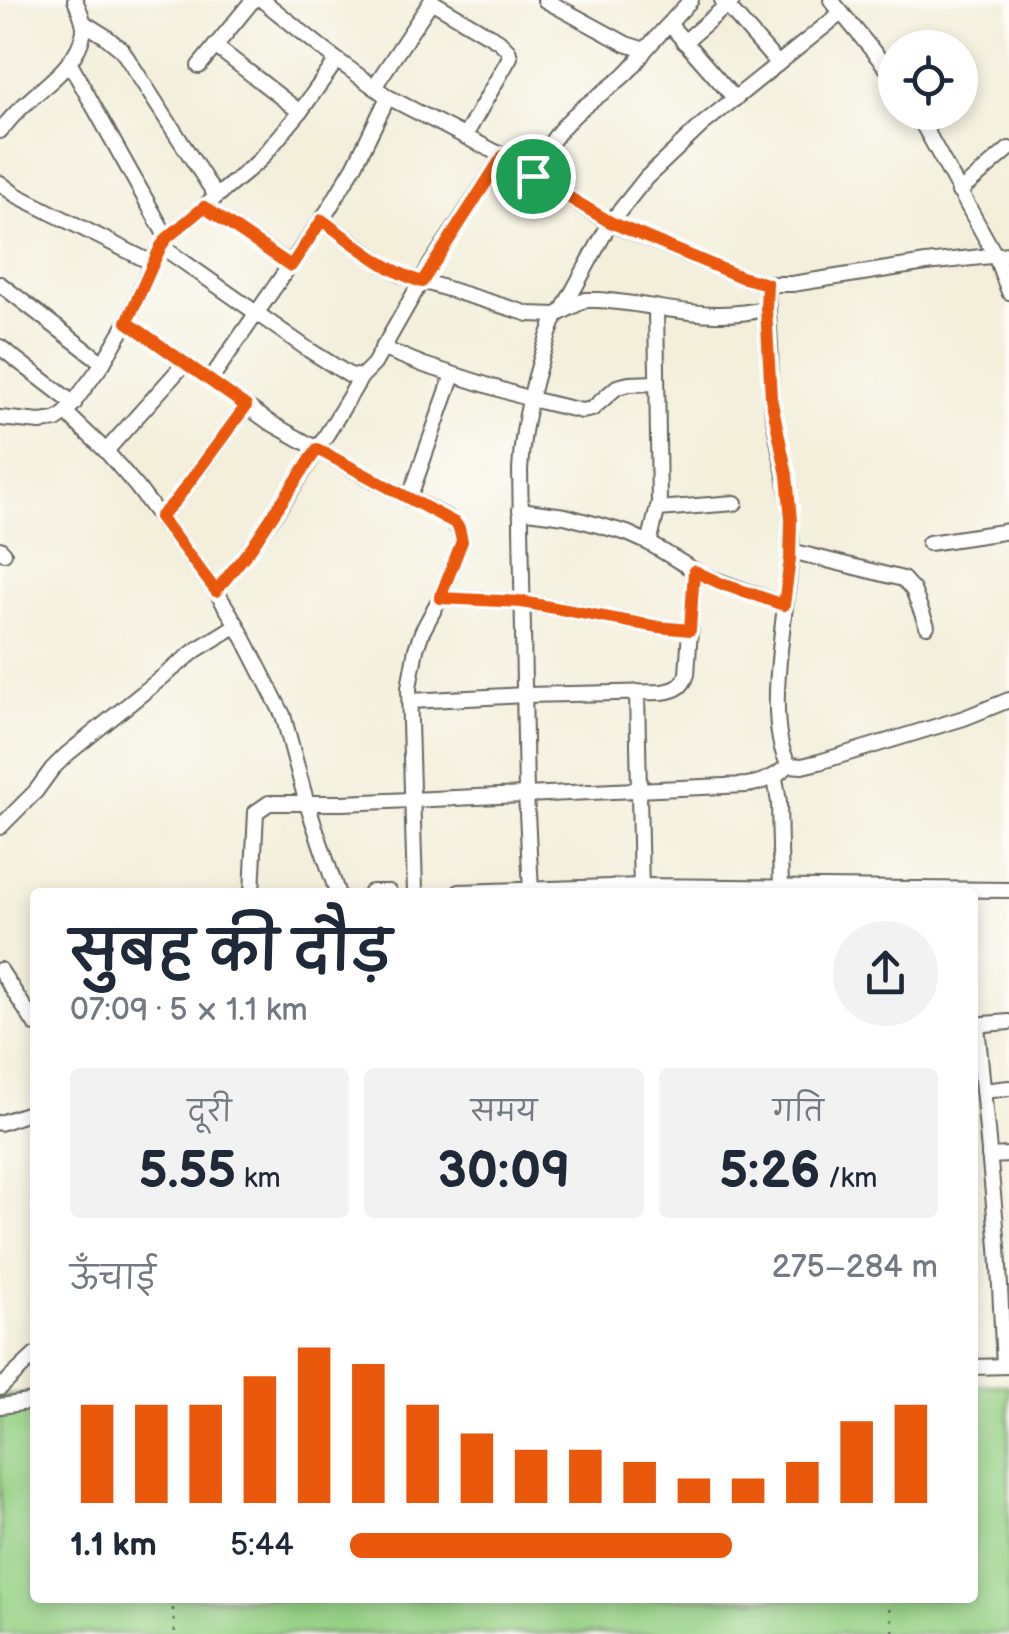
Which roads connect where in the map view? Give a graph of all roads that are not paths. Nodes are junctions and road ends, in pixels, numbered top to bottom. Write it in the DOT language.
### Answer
graph roads {
  1 [pos="75,0"];
  2 [pos="252,0"];
  3 [pos="262,0"];
  4 [pos="431,0"];
  5 [pos="544,0"];
  6 [pos="691,0"];
  7 [pos="831,0"];
  8 [pos="727,2"];
  9 [pos="841,13"];
  10 [pos="84,22"];
  11 [pos="670,25"];
  12 [pos="684,42"];
  13 [pos="215,46"];
  14 [pos="645,50"];
  15 [pos="878,58"];
  16 [pos="337,60"];
  17 [pos="69,62"];
  18 [pos="778,64"];
  19 [pos="200,66"];
  20 [pos="374,88"];
  21 [pos="388,97"];
  22 [pos="735,99"];
  23 [pos="300,112"];
  24 [pos="926,130"];
  25 [pos="0,131"];
  26 [pos="465,136"];
  27 [pos="1009,149"];
  28 [pos="503,156"];
  29 [pos="533,176"];
  30 [pos="0,183"];
  31 [pos="959,192"];
  32 [pos="210,202"];
  33 [pos="322,220"];
  34 [pos="610,222"];
  35 [pos="164,242"];
  36 [pos="1002,254"];
  37 [pos="152,263"];
  38 [pos="291,266"];
  39 [pos="422,282"];
  40 [pos="0,284"];
  41 [pos="767,284"];
  42 [pos="1009,292"];
  43 [pos="656,307"];
  44 [pos="766,308"];
  45 [pos="258,313"];
  46 [pos="559,313"];
  47 [pos="127,322"];
  48 [pos="0,347"];
  49 [pos="382,348"];
  50 [pos="102,363"];
  51 [pos="186,363"];
  52 [pos="453,374"];
  53 [pos="361,377"];
  54 [pos="210,380"];
  55 [pos="657,382"];
  56 [pos="530,399"];
  57 [pos="246,406"];
  58 [pos="70,408"];
  59 [pos="0,418"];
  60 [pos="317,449"];
  61 [pos="106,451"];
  62 [pos="409,499"];
  63 [pos="735,503"];
  64 [pos="658,509"];
  65 [pos="520,510"];
  66 [pos="160,517"];
  67 [pos="1009,530"];
  68 [pos="649,543"];
  69 [pos="930,543"];
  70 [pos="791,552"];
  71 [pos="694,571"];
  72 [pos="216,591"];
  73 [pos="440,598"];
  74 [pos="522,602"];
  75 [pos="784,605"];
  76 [pos="237,625"];
  77 [pos="927,626"];
  78 [pos="690,630"];
  79 [pos="637,692"];
  80 [pos="524,695"];
  81 [pos="1009,700"];
  82 [pos="410,701"];
  83 [pos="789,765"];
  84 [pos="775,778"];
  85 [pos="638,789"];
  86 [pos="526,793"];
  87 [pos="414,800"];
  88 [pos="307,804"];
  89 [pos="0,827"];
  90 [pos="252,888"];
  91 [pos="336,888"];
  92 [pos="415,888"];
  93 [pos="531,888"];
  94 [pos="641,888"];
  95 [pos="780,888"];
  96 [pos="978,890"];
  97 [pos="1009,890"];
  98 [pos="0,970"];
  99 [pos="30,1016"];
  100 [pos="1009,1022"];
  101 [pos="978,1025"];
  102 [pos="978,1050"];
  103 [pos="1009,1088"];
  104 [pos="983,1091"];
  105 [pos="30,1113"];
  106 [pos="0,1122"];
  107 [pos="989,1156"];
  108 [pos="1009,1156"];
  109 [pos="1003,1246"];
  110 [pos="30,1360"];
  111 [pos="1006,1366"];
  112 [pos="978,1368"];
  113 [pos="0,1388"];
  114 [pos="30,1402"];
  115 [pos="0,1406"];
  1 -- 10 [label="street"];
  2 -- 13 [label="street"];
  3 -- 16 [label="street"];
  4 -- 20 [label="street"];
  4 -- 26 [label="street"];
  5 -- 14 [label="street"];
  6 -- 11 [label="street"];
  7 -- 9 [label="street"];
  8 -- 12 [label="street"];
  8 -- 18 [label="street"];
  9 -- 15 [label="street"];
  9 -- 18 [label="street"];
  10 -- 17 [label="street"];
  10 -- 32 [label="street"];
  11 -- 12 [label="street"];
  11 -- 14 [label="street"];
  12 -- 22 [label="street"];
  13 -- 19 [label="street"];
  13 -- 23 [label="street"];
  14 -- 29 [label="street"];
  16 -- 20 [label="street"];
  16 -- 23 [label="street"];
  17 -- 25 [label="street"];
  17 -- 35 [label="street"];
  18 -- 22 [label="street"];
  20 -- 21 [label="street"];
  21 -- 26 [label="street"];
  21 -- 33 [label="street"];
  22 -- 34 [label="street"];
  23 -- 32 [label="street"];
  24 -- 31 [label="street"];
  26 -- 28 [label="street"];
  27 -- 31 [label="street"];
  28 -- 29 [label="street"];
  28 -- 39 [label="street"];
  29 -- 34 [label="street"];
  30 -- 37 [label="street"];
  31 -- 36 [label="street"];
  32 -- 35 [label="street"];
  32 -- 38 [label="street"];
  33 -- 38 [label="street"];
  33 -- 39 [label="street"];
  34 -- 41 [label="street"];
  34 -- 46 [label="street"];
  35 -- 37 [label="street"];
  35 -- 45 [label="street"];
  36 -- 41 [label="street"];
  36 -- 42 [label="street"];
  37 -- 47 [label="street"];
  38 -- 45 [label="street"];
  39 -- 46 [label="street"];
  39 -- 49 [label="street"];
  40 -- 50 [label="street"];
  41 -- 44 [label="street"];
  43 -- 44 [label="street"];
  43 -- 46 [label="street"];
  43 -- 55 [label="street"];
  44 -- 70 [label="street"];
  45 -- 53 [label="street"];
  45 -- 54 [label="street"];
  46 -- 56 [label="street"];
  47 -- 50 [label="street"];
  47 -- 51 [label="street"];
  48 -- 58 [label="street"];
  49 -- 52 [label="street"];
  49 -- 53 [label="street"];
  50 -- 58 [label="street"];
  51 -- 54 [label="street"];
  51 -- 61 [label="street"];
  52 -- 56 [label="street"];
  52 -- 62 [label="street"];
  53 -- 60 [label="street"];
  54 -- 57 [label="street"];
  55 -- 56 [label="street"];
  55 -- 64 [label="street"];
  56 -- 65 [label="street"];
  57 -- 60 [label="street"];
  57 -- 66 [label="street"];
  58 -- 59 [label="street"];
  58 -- 61 [label="street"];
  60 -- 62 [label="street"];
  60 -- 72 [label="street"];
  61 -- 66 [label="street"];
  62 -- 73 [label="street"];
  63 -- 64 [label="street"];
  64 -- 68 [label="street"];
  65 -- 68 [label="street"];
  65 -- 74 [label="street"];
  66 -- 72 [label="street"];
  67 -- 69 [label="street"];
  68 -- 71 [label="street"];
  70 -- 75 [label="street"];
  70 -- 77 [label="street"];
  71 -- 75 [label="street"];
  71 -- 78 [label="street"];
  72 -- 76 [label="street"];
  73 -- 74 [label="street"];
  73 -- 82 [label="street"];
  74 -- 78 [label="street"];
  74 -- 80 [label="street"];
  75 -- 83 [label="street"];
  76 -- 88 [label="street"];
  76 -- 89 [label="street"];
  78 -- 79 [label="street"];
  79 -- 80 [label="street"];
  79 -- 85 [label="street"];
  80 -- 82 [label="street"];
  80 -- 86 [label="street"];
  81 -- 83 [label="street"];
  82 -- 87 [label="street"];
  83 -- 84 [label="street"];
  84 -- 85 [label="street"];
  84 -- 95 [label="street"];
  85 -- 86 [label="street"];
  85 -- 94 [label="street"];
  86 -- 87 [label="street"];
  86 -- 93 [label="street"];
  87 -- 88 [label="street"];
  87 -- 92 [label="street"];
  88 -- 90 [label="street"];
  88 -- 91 [label="street"];
  96 -- 97 [label="street"];
  98 -- 99 [label="street"];
  100 -- 101 [label="street"];
  102 -- 104 [label="street"];
  103 -- 104 [label="street"];
  104 -- 107 [label="street"];
  105 -- 106 [label="street"];
  107 -- 108 [label="street"];
  107 -- 109 [label="street"];
  109 -- 111 [label="street"];
  110 -- 113 [label="street"];
  111 -- 112 [label="street"];
  114 -- 115 [label="street"];
}
